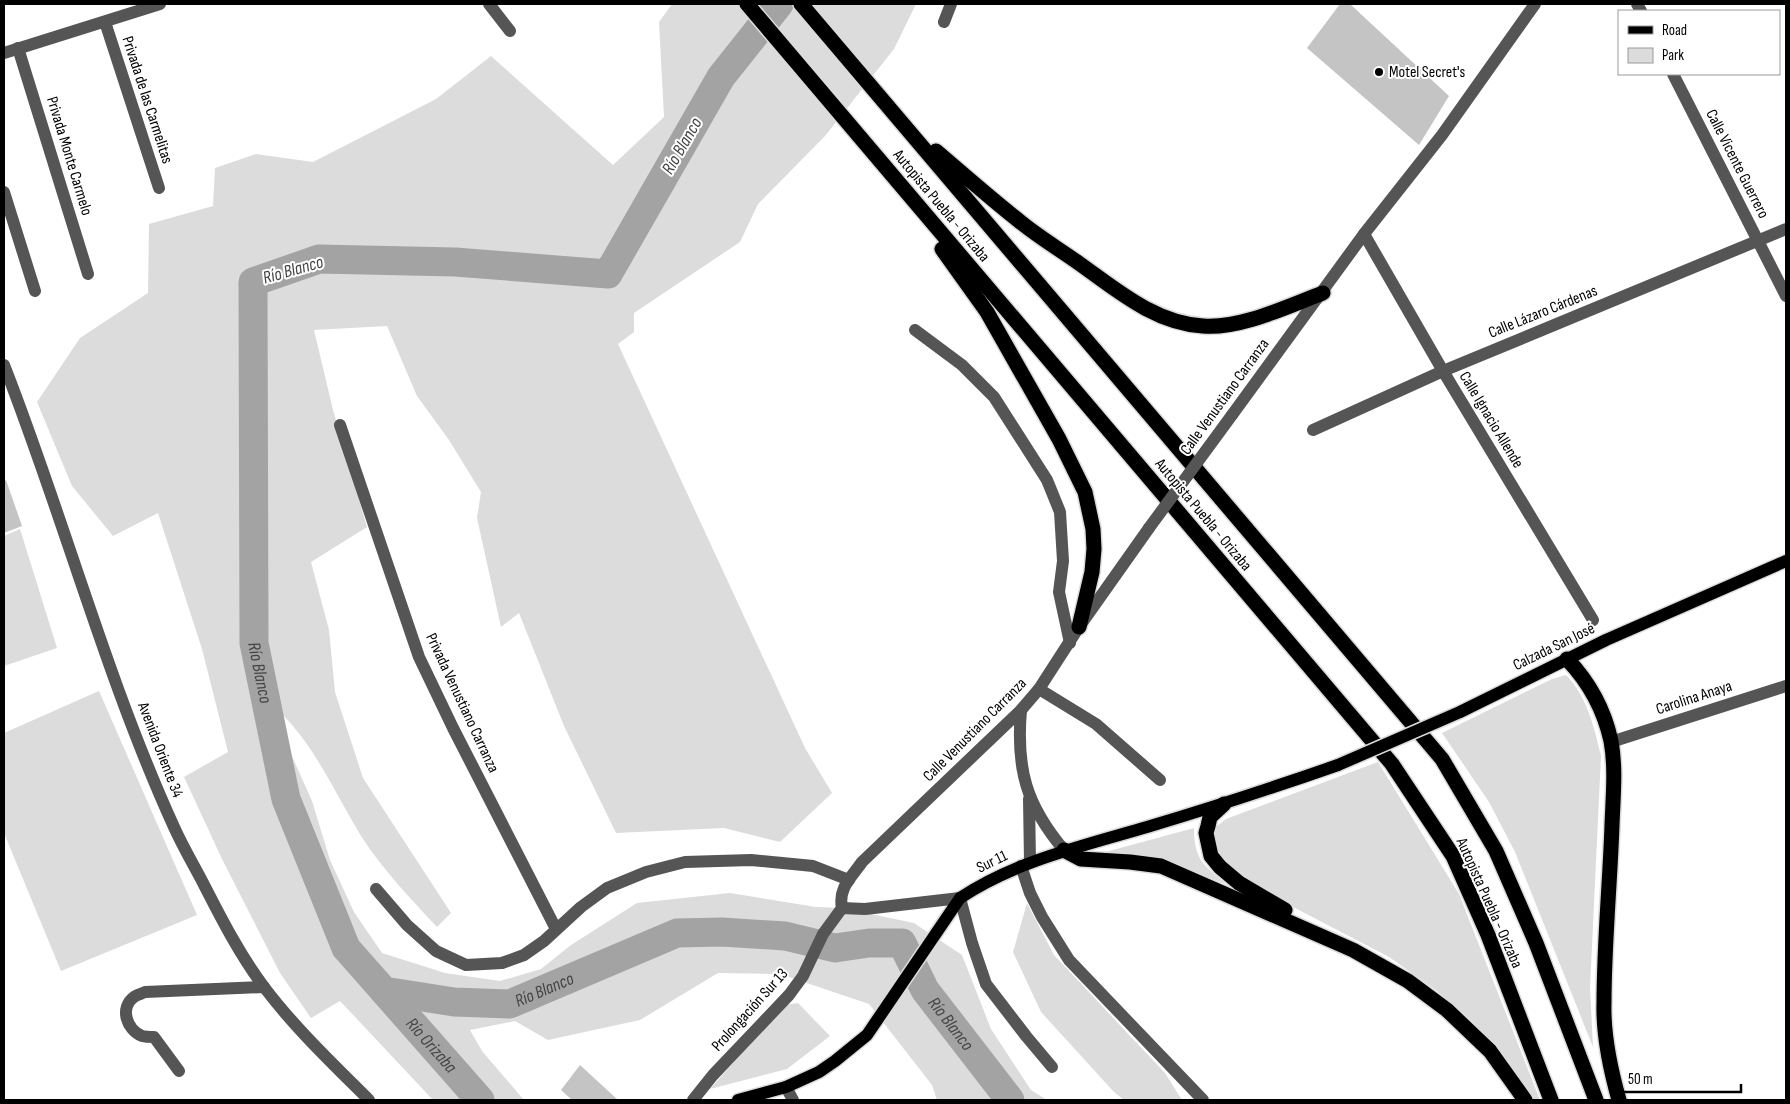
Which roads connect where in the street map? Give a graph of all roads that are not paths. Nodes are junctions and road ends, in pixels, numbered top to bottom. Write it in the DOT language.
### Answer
graph roads {
  1 [pos="160,4"];
  2 [pos="489,4"];
  3 [pos="747,4"];
  4 [pos="801,4"];
  5 [pos="952,4"];
  6 [pos="1535,4"];
  7 [pos="105,22"];
  8 [pos="944,22"];
  9 [pos="510,31"];
  10 [pos="18,48"];
  11 [pos="4,53"];
  12 [pos="1674,75"];
  13 [pos="902,123"];
  14 [pos="892,175"];
  15 [pos="159,188"];
  16 [pos="4,192"];
  17 [pos="1786,229"];
  18 [pos="1364,234"];
  19 [pos="1758,242"];
  20 [pos="88,274"];
  21 [pos="35,291"];
  22 [pos="1323,292"];
  23 [pos="1786,296"];
  24 [pos="915,330"];
  25 [pos="4,366"];
  26 [pos="1443,371"];
  27 [pos="340,425"];
  28 [pos="1313,430"];
  29 [pos="1786,561"];
  30 [pos="1593,620"];
  31 [pos="1079,627"];
  32 [pos="1070,643"];
  33 [pos="1567,659"];
  34 [pos="1786,686"];
  35 [pos="1039,689"];
  36 [pos="1021,710"];
  37 [pos="1611,742"];
  38 [pos="1338,765"];
  39 [pos="1160,780"];
  40 [pos="1029,794"];
  41 [pos="1224,804"];
  42 [pos="1064,850"];
  43 [pos="1026,864"];
  44 [pos="849,880"];
  45 [pos="376,889"];
  46 [pos="960,898"];
  47 [pos="840,910"];
  48 [pos="556,930"];
  49 [pos="1353,950"];
  50 [pos="264,987"];
  51 [pos="1052,1066"];
  52 [pos="179,1070"];
  53 [pos="786,1087"];
  54 [pos="369,1100"];
  55 [pos="693,1100"];
  56 [pos="738,1100"];
  57 [pos="793,1100"];
  58 [pos="1203,1100"];
  59 [pos="1525,1100"];
  60 [pos="1551,1100"];
  61 [pos="1596,1100"];
  62 [pos="1619,1100"];
  1 -- 7 [label="street"];
  2 -- 9 [label="street"];
  3 -- 14 [label="highway, Autopista Puebla - Orizaba"];
  4 -- 13 [label="highway, Autopista Puebla - Orizaba"];
  5 -- 8 [label="street"];
  6 -- 18 [label="street, Calle Venustiano Carranza"];
  7 -- 10 [label="street"];
  7 -- 15 [label="street, Privada de las Carmelitas"];
  10 -- 11 [label="street"];
  10 -- 20 [label="street, Privada Monte Carmelo"];
  12 -- 19 [label="street, Calle Vicente Guerrero"];
  13 -- 22 [label="highway"];
  13 -- 61 [label="highway, Autopista Puebla - Orizaba"];
  14 -- 31 [label="highway"];
  14 -- 60 [label="highway, Autopista Puebla - Orizaba"];
  16 -- 21 [label="street"];
  17 -- 19 [label="street, Calle Lázaro Cárdenas"];
  18 -- 22 [label="street, Calle Venustiano Carranza"];
  18 -- 26 [label="street, Calle Ignacio Allende"];
  19 -- 23 [label="street, Calle Vicente Guerrero"];
  19 -- 26 [label="street, Calle Lázaro Cárdenas"];
  22 -- 31 [label="street, Calle Venustiano Carranza, bridge"];
  24 -- 32 [label="street"];
  25 -- 50 [label="street, Avenida Oriente 34"];
  26 -- 28 [label="street, Calle Lázaro Cárdenas"];
  26 -- 30 [label="street, Calle Ignacio Allende"];
  27 -- 48 [label="street, Privada Venustiano Carranza"];
  29 -- 33 [label="main road, Calzada San José"];
  31 -- 32 [label="street, Calle Venustiano Carranza"];
  32 -- 35 [label="street, Calle Venustiano Carranza"];
  33 -- 37 [label="highway"];
  33 -- 38 [label="main road, Calzada San José, bridge"];
  34 -- 37 [label="street, Carolina Anaya"];
  35 -- 36 [label="street, Calle Venustiano Carranza"];
  35 -- 39 [label="street"];
  36 -- 40 [label="street"];
  36 -- 44 [label="street, Calle Venustiano Carranza"];
  37 -- 62 [label="highway"];
  38 -- 41 [label="main road, Sur 11"];
  40 -- 42 [label="street"];
  40 -- 43 [label="street"];
  41 -- 42 [label="main road, Sur 11"];
  41 -- 49 [label="highway"];
  42 -- 43 [label="main road, Sur 11"];
  42 -- 49 [label="highway"];
  43 -- 46 [label="main road, Sur 11"];
  43 -- 58 [label="street"];
  44 -- 47 [label="street, Calle Venustiano Carranza"];
  44 -- 48 [label="street"];
  45 -- 48 [label="street"];
  46 -- 47 [label="street"];
  46 -- 51 [label="street"];
  46 -- 53 [label="main road, Sur 11"];
  47 -- 55 [label="street, Prolongación Sur 13"];
  49 -- 59 [label="highway"];
  50 -- 52 [label="street"];
  50 -- 54 [label="street, Avenida Oriente 34"];
  53 -- 56 [label="main road, Sur 11"];
  53 -- 57 [label="street"];
}
